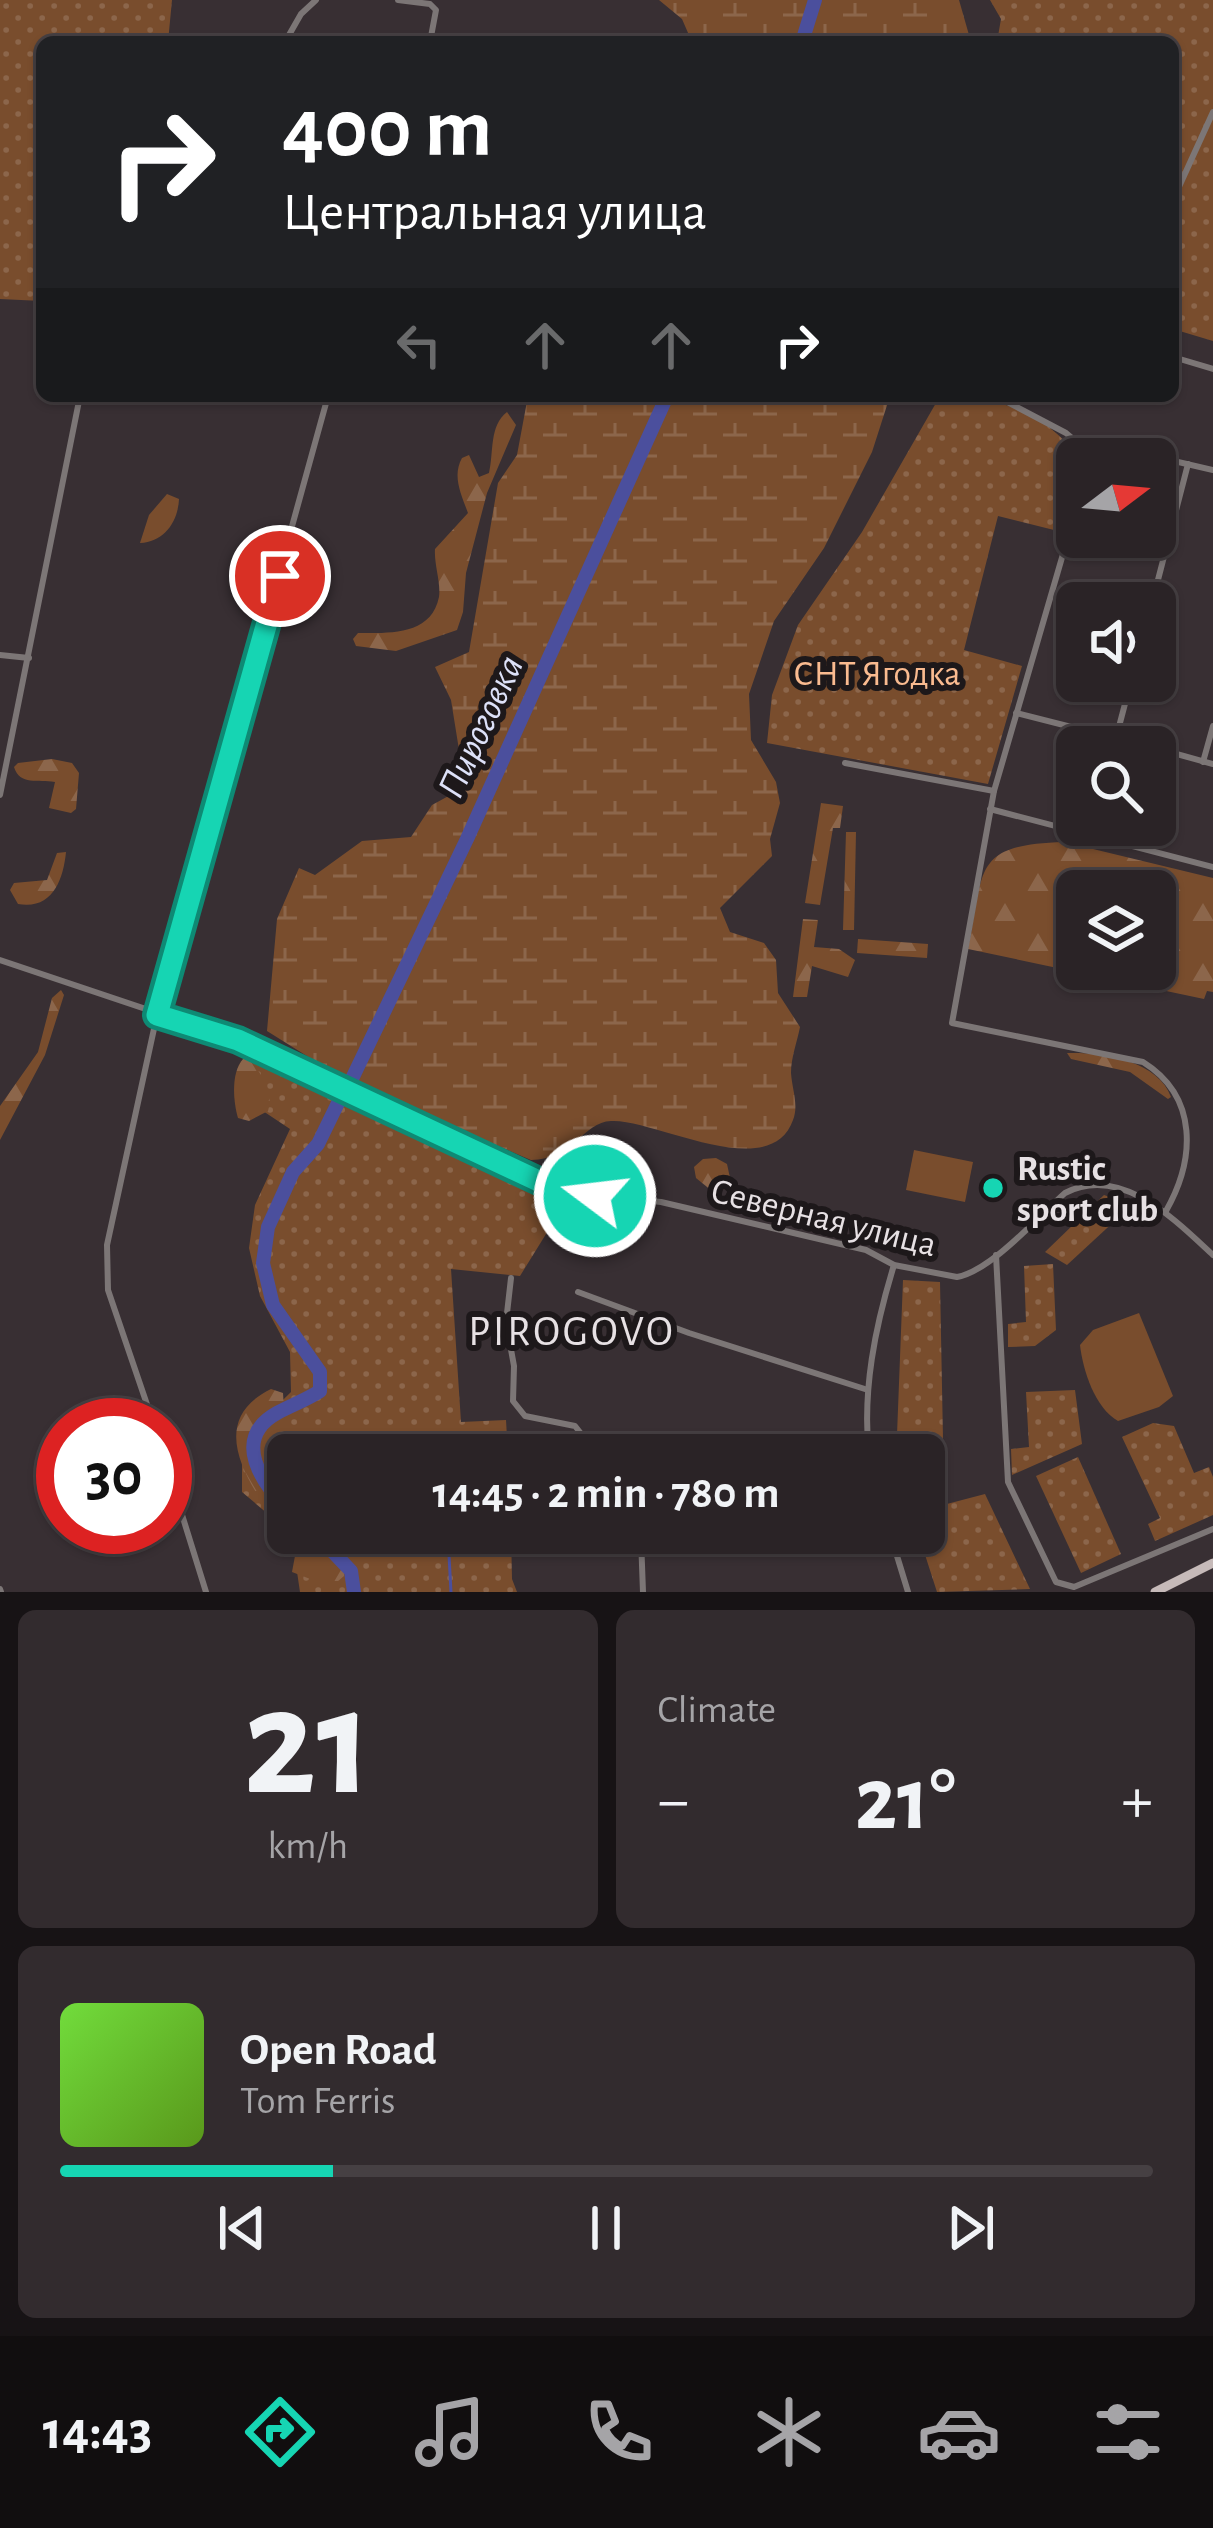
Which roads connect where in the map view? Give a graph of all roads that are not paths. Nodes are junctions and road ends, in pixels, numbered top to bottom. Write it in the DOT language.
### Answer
graph roads {
  1 [pos="316,0"];
  2 [pos="398,0"];
  3 [pos="288,36"];
  4 [pos="431,36"];
  5 [pos="1213,112"];
  6 [pos="1179,187"];
  7 [pos="1179,360"];
  8 [pos="1213,369"];
  9 [pos="79,402"];
  10 [pos="326,402"];
  11 [pos="1007,402"];
  12 [pos="1071,438"];
  13 [pos="1176,461"];
  14 [pos="1188,464"];
  15 [pos="1213,470"];
  16 [pos="1062,558"];
  17 [pos="1157,582"];
  18 [pos="0,655"];
  19 [pos="29,658"];
  20 [pos="1016,712"];
  21 [pos="1213,725"];
  22 [pos="1070,726"];
  23 [pos="1176,754"];
  24 [pos="1203,762"];
  25 [pos="844,764"];
  26 [pos="1213,764"];
  27 [pos="994,791"];
  28 [pos="0,795"];
  29 [pos="991,809"];
  30 [pos="1213,867"];
  31 [pos="0,960"];
  32 [pos="157,1015"];
  33 [pos="1166,1210"];
  34 [pos="996,1255"];
  35 [pos="1213,1256"];
  36 [pos="894,1265"];
  37 [pos="511,1278"];
  38 [pos="578,1292"];
  39 [pos="868,1390"];
  40 [pos="145,1398"];
  41 [pos="581,1434"];
  42 [pos="869,1434"];
  43 [pos="1213,1529"];
  44 [pos="192,1547"];
  45 [pos="642,1554"];
  46 [pos="896,1554"];
  47 [pos="1213,1563"];
  48 [pos="206,1592"];
  49 [pos="643,1592"];
  50 [pos="908,1592"];
  51 [pos="1155,1592"];
  1 -- 3 [label="street"];
  2 -- 4 [label="street"];
  5 -- 6 [label="street"];
  7 -- 8 [label="street"];
  9 -- 19 [label="street"];
  10 -- 32 [label="street"];
  11 -- 12 [label="street"];
  13 -- 14 [label="street"];
  14 -- 15 [label="street"];
  14 -- 17 [label="street"];
  16 -- 20 [label="street"];
  18 -- 19 [label="street"];
  19 -- 28 [label="street"];
  20 -- 22 [label="street"];
  20 -- 27 [label="street"];
  21 -- 24 [label="street"];
  23 -- 24 [label="street"];
  24 -- 26 [label="street"];
  25 -- 27 [label="street"];
  27 -- 29 [label="street"];
  29 -- 30 [label="street"];
  29 -- 33 [label="street"];
  31 -- 32 [label="street, Северная улица"];
  32 -- 36 [label="street, Северная улица"];
  32 -- 40 [label="street"];
  33 -- 34 [label="street, Северная улица"];
  33 -- 35 [label="street, Северная улица"];
  34 -- 36 [label="street, Северная улица"];
  34 -- 43 [label="street"];
  36 -- 39 [label="street"];
  37 -- 41 [label="street"];
  38 -- 39 [label="street"];
  39 -- 42 [label="street"];
  44 -- 48 [label="street"];
  45 -- 49 [label="street"];
  46 -- 50 [label="street"];
  47 -- 51 [label="main road"];
}
